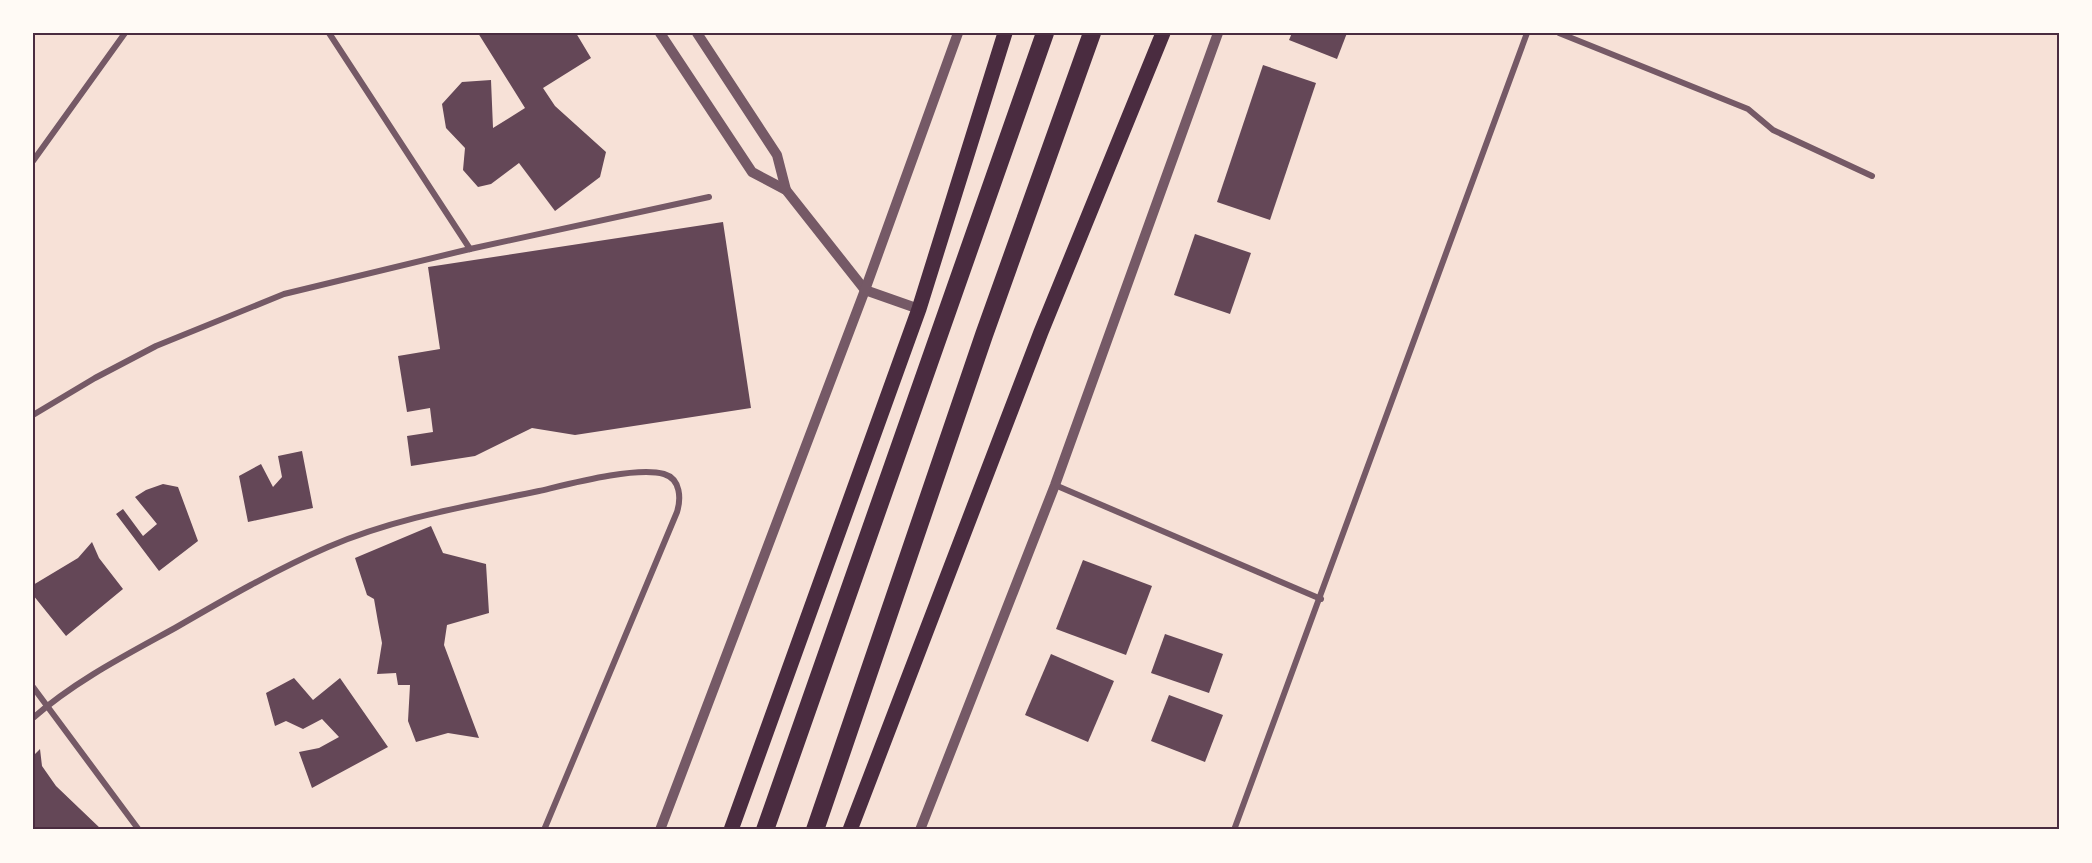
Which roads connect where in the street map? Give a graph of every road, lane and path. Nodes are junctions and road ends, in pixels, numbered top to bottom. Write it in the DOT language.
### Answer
graph roads {
  1 [pos="125,33"];
  2 [pos="329,33"];
  3 [pos="660,33"];
  4 [pos="697,33"];
  5 [pos="958,33"];
  6 [pos="1005,33"];
  7 [pos="1045,33"];
  8 [pos="1092,33"];
  9 [pos="1163,33"];
  10 [pos="1218,33"];
  11 [pos="1527,33"];
  12 [pos="1559,33"];
  13 [pos="33,161"];
  14 [pos="1872,176"];
  15 [pos="786,190"];
  16 [pos="709,197"];
  17 [pos="470,249"];
  18 [pos="865,290"];
  19 [pos="919,309"];
  20 [pos="33,415"];
  21 [pos="1055,485"];
  22 [pos="1321,599"];
  23 [pos="33,687"];
  24 [pos="47,706"];
  25 [pos="33,718"];
  26 [pos="139,830"];
  27 [pos="544,830"];
  28 [pos="660,830"];
  29 [pos="731,830"];
  30 [pos="765,830"];
  31 [pos="815,830"];
  32 [pos="850,830"];
  33 [pos="920,830"];
  34 [pos="1234,830"];
  1 -- 13 [label="street"];
  2 -- 17 [label="street"];
  3 -- 15 [label="street"];
  4 -- 15 [label="street"];
  5 -- 18 [label="street"];
  6 -- 19 [label="main road"];
  7 -- 30 [label="highway"];
  8 -- 31 [label="highway"];
  9 -- 32 [label="main road"];
  10 -- 21 [label="street"];
  11 -- 22 [label="street"];
  12 -- 14 [label="street"];
  15 -- 18 [label="street"];
  16 -- 17 [label="street"];
  17 -- 20 [label="street"];
  18 -- 19 [label="street"];
  18 -- 28 [label="street"];
  19 -- 29 [label="main road"];
  21 -- 22 [label="street"];
  21 -- 33 [label="street"];
  22 -- 34 [label="street"];
  23 -- 24 [label="street"];
  24 -- 25 [label="street"];
  24 -- 26 [label="street"];
  24 -- 27 [label="street"];
}
